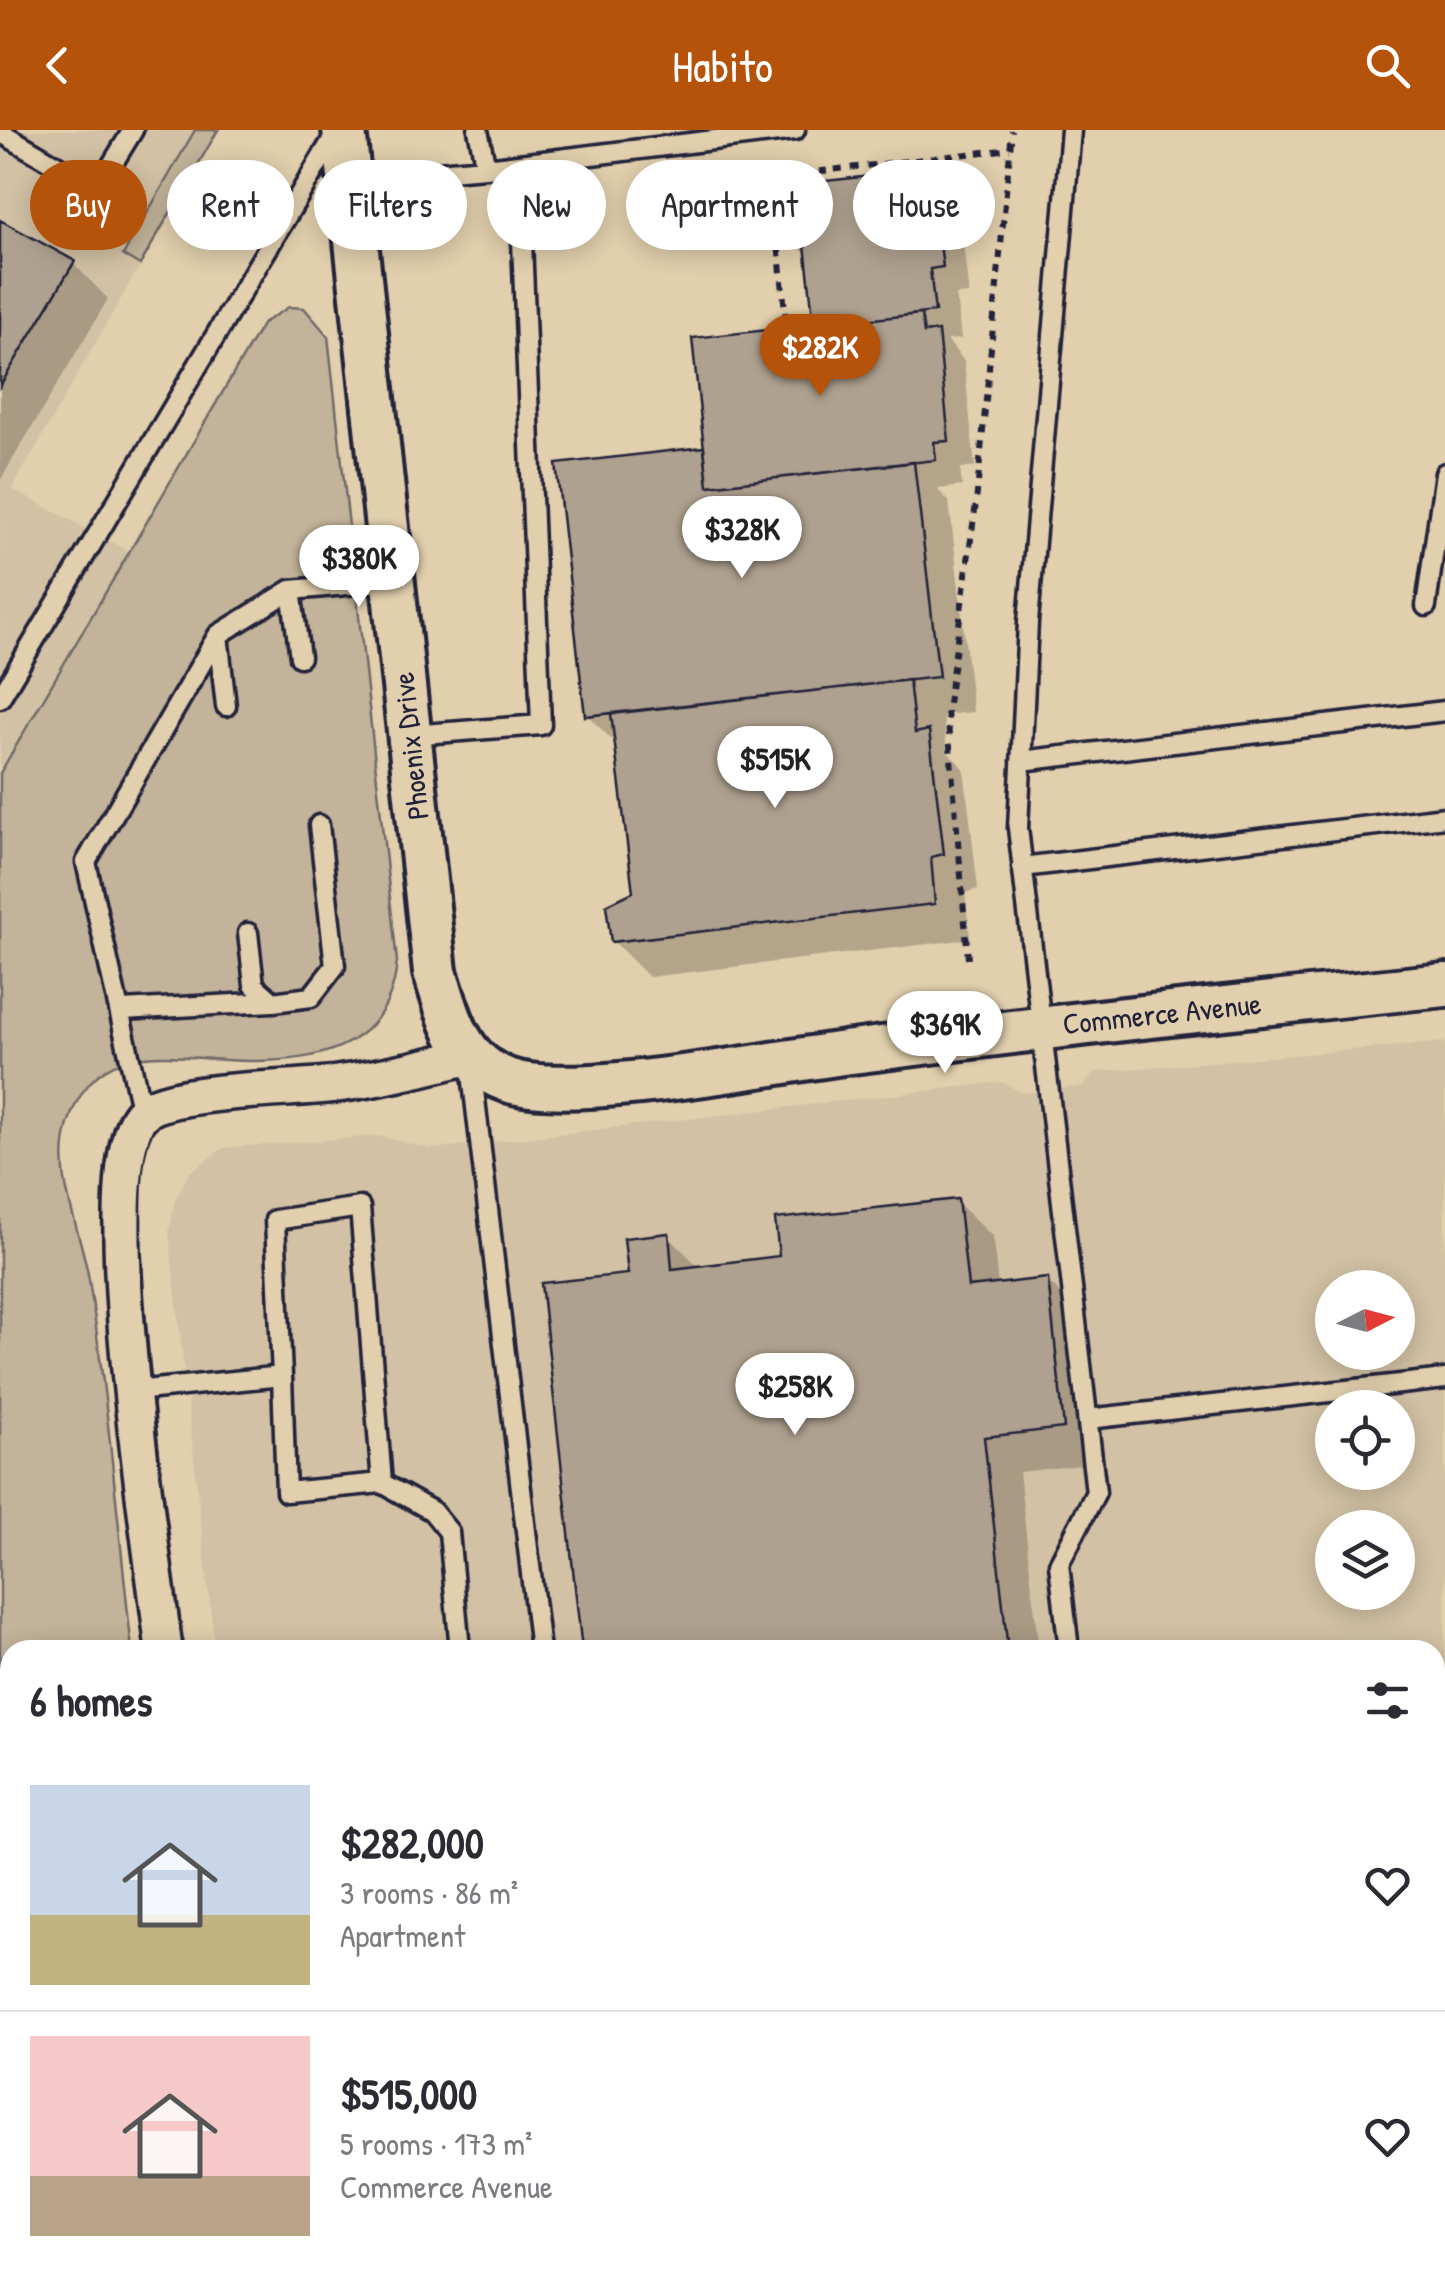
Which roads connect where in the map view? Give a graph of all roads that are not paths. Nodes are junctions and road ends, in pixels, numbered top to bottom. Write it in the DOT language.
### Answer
graph roads {
  1 [pos="133,130"];
  2 [pos="341,130"];
  3 [pos="478,130"];
  4 [pos="796,130"];
  5 [pos="1071,130"];
  6 [pos="0,132"];
  7 [pos="346,160"];
  8 [pos="552,160"];
  9 [pos="486,168"];
  10 [pos="467,170"];
  11 [pos="357,250"];
  12 [pos="522,250"];
  13 [pos="1445,474"];
  14 [pos="393,581"];
  15 [pos="291,590"];
  16 [pos="1426,606"];
  17 [pos="218,635"];
  18 [pos="300,657"];
  19 [pos="0,698"];
  20 [pos="226,706"];
  21 [pos="1445,712"];
  22 [pos="410,735"];
  23 [pos="1021,762"];
  24 [pos="1445,817"];
  25 [pos="319,825"];
  26 [pos="1022,867"];
  27 [pos="248,932"];
  28 [pos="1445,985"];
  29 [pos="273,1002"];
  30 [pos="122,1010"];
  31 [pos="1044,1026"];
  32 [pos="470,1056"];
  33 [pos="142,1113"];
  34 [pos="282,1376"];
  35 [pos="1445,1379"];
  36 [pos="134,1392"];
  37 [pos="1088,1418"];
  38 [pos="382,1484"];
  39 [pos="163,1640"];
  40 [pos="459,1640"];
  41 [pos="539,1640"];
  42 [pos="1068,1640"];
  1 -- 6 [label="lane"];
  2 -- 7 [label="street, Phoenix Drive"];
  2 -- 19 [label="lane"];
  3 -- 9 [label="lane"];
  4 -- 8 [label="lane"];
  5 -- 23 [label="lane"];
  9 -- 10 [label="lane"];
  11 -- 14 [label="street, Phoenix Drive"];
  12 -- 22 [label="lane"];
  13 -- 16 [label="lane"];
  14 -- 15 [label="lane"];
  14 -- 22 [label="street, Phoenix Drive"];
  15 -- 17 [label="lane"];
  15 -- 18 [label="lane"];
  17 -- 20 [label="lane"];
  17 -- 30 [label="lane"];
  21 -- 23 [label="lane"];
  22 -- 32 [label="street, Phoenix Drive"];
  23 -- 26 [label="lane"];
  24 -- 26 [label="lane"];
  25 -- 29 [label="lane"];
  26 -- 31 [label="lane"];
  27 -- 29 [label="lane"];
  28 -- 31 [label="street, Commerce Avenue"];
  29 -- 30 [label="lane"];
  30 -- 33 [label="lane"];
  31 -- 32 [label="street, Commerce Avenue"];
  31 -- 37 [label="lane"];
  32 -- 33 [label="street"];
  32 -- 41 [label="lane"];
  33 -- 36 [label="street"];
  34 -- 36 [label="lane"];
  34 -- 38 [label="lane"];
  34 -- 38 [label="lane"];
  35 -- 37 [label="lane"];
  36 -- 39 [label="street"];
  37 -- 42 [label="lane"];
  38 -- 40 [label="lane"];
}
